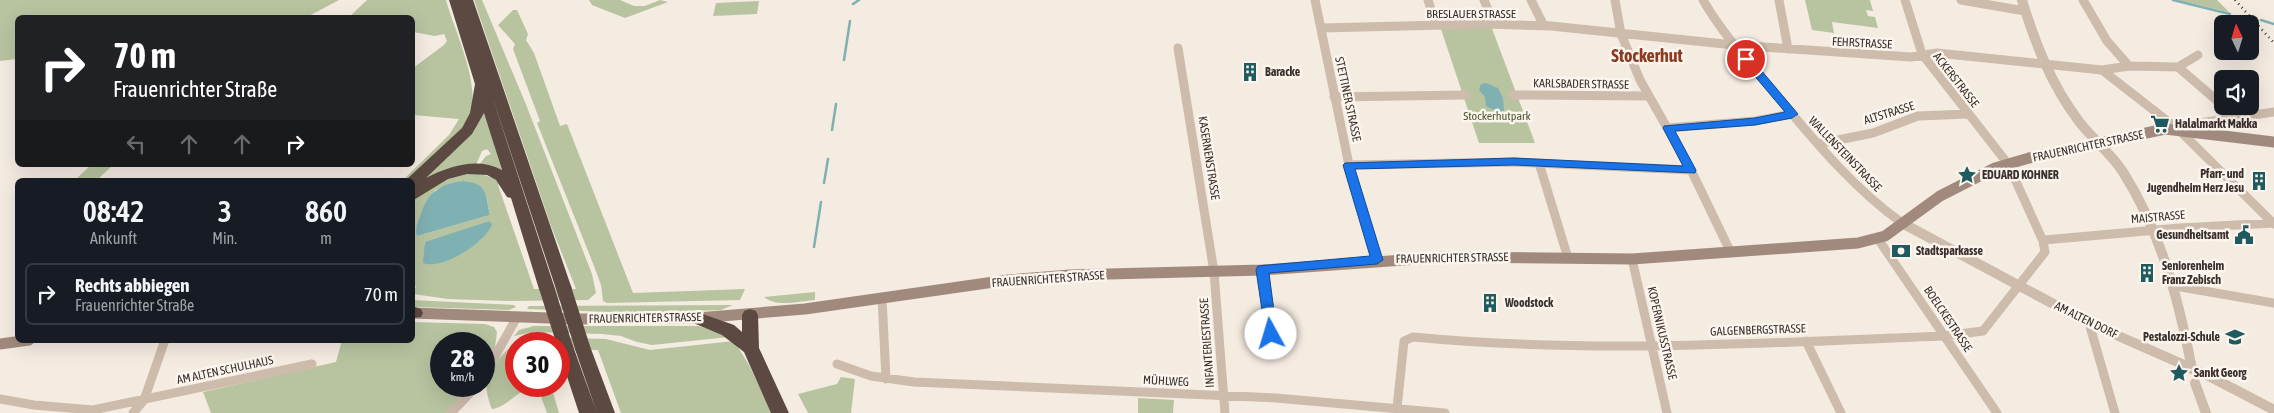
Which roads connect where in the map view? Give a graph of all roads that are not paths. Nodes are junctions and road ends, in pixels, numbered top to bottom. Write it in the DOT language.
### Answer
graph roads {
  1 [pos="455,0"];
  2 [pos="467,0"];
  3 [pos="1315,0"];
  4 [pos="1428,0"];
  5 [pos="1484,0"];
  6 [pos="1531,0"];
  7 [pos="1615,0"];
  8 [pos="1703,0"];
  9 [pos="1779,0"];
  10 [pos="1905,0"];
  11 [pos="1961,0"];
  12 [pos="2022,0"];
  13 [pos="2084,0"];
  14 [pos="2025,11"];
  15 [pos="1494,24"];
  16 [pos="1436,25"];
  17 [pos="1544,26"];
  18 [pos="1321,28"];
  19 [pos="1621,34"];
  20 [pos="1734,45"];
  21 [pos="1178,48"];
  22 [pos="1788,49"];
  23 [pos="1922,54"];
  24 [pos="2198,55"];
  25 [pos="2045,64"];
  26 [pos="2129,66"];
  27 [pos="2178,67"];
  28 [pos="2102,70"];
  29 [pos="481,82"];
  30 [pos="1466,95"];
  31 [pos="1513,95"];
  32 [pos="1648,96"];
  33 [pos="1334,97"];
  34 [pos="2214,98"];
  35 [pos="2274,112"];
  36 [pos="1792,114"];
  37 [pos="1968,114"];
  38 [pos="2233,115"];
  39 [pos="2236,118"];
  40 [pos="1668,128"];
  41 [pos="2179,130"];
  42 [pos="2274,142"];
  43 [pos="2099,143"];
  44 [pos="1818,144"];
  45 [pos="1539,163"];
  46 [pos="2008,164"];
  47 [pos="1349,165"];
  48 [pos="1691,170"];
  49 [pos="415,180"];
  50 [pos="415,193"];
  51 [pos="523,214"];
  52 [pos="1902,223"];
  53 [pos="2274,224"];
  54 [pos="2154,230"];
  55 [pos="1878,239"];
  56 [pos="2044,240"];
  57 [pos="1731,254"];
  58 [pos="1568,258"];
  59 [pos="1632,259"];
  60 [pos="1377,260"];
  61 [pos="1262,270"];
  62 [pos="1214,272"];
  63 [pos="2017,286"];
  64 [pos="2175,286"];
  65 [pos="882,298"];
  66 [pos="2274,303"];
  67 [pos="415,313"];
  68 [pos="750,315"];
  69 [pos="517,317"];
  70 [pos="697,318"];
  71 [pos="2089,323"];
  72 [pos="1944,336"];
  73 [pos="1806,341"];
  74 [pos="15,342"];
  75 [pos="164,343"];
  76 [pos="0,344"];
  77 [pos="1272,347"];
  78 [pos="1652,347"];
  79 [pos="751,348"];
  80 [pos="575,349"];
  81 [pos="495,356"];
  82 [pos="312,364"];
  83 [pos="837,364"];
  84 [pos="2192,368"];
  85 [pos="886,379"];
  86 [pos="2196,383"];
  87 [pos="1222,396"];
  88 [pos="466,397"];
  89 [pos="0,399"];
  90 [pos="144,400"];
  91 [pos="1398,408"];
  92 [pos="93,410"];
  93 [pos="2274,410"];
  94 [pos="108,413"];
  95 [pos="133,413"];
  96 [pos="451,413"];
  97 [pos="588,413"];
  98 [pos="606,413"];
  99 [pos="780,413"];
  100 [pos="1225,413"];
  101 [pos="1445,413"];
  102 [pos="1667,413"];
  103 [pos="1841,413"];
  104 [pos="1997,413"];
  105 [pos="2115,413"];
  106 [pos="2206,413"];
  1 -- 29 [label="highway"];
  2 -- 80 [label="highway, bridge"];
  3 -- 18 [label="street, STETTINER STRASSE"];
  4 -- 16 [label="street"];
  5 -- 15 [label="street"];
  6 -- 17 [label="street"];
  7 -- 19 [label="street"];
  8 -- 20 [label="street, WALLENSTEINSTRASSE"];
  9 -- 22 [label="street"];
  10 -- 23 [label="street, ACKERSTRASSE"];
  11 -- 14 [label="street"];
  12 -- 14 [label="street"];
  13 -- 26 [label="street"];
  14 -- 25 [label="street"];
  15 -- 16 [label="street, BRESLAUER STRASSE"];
  15 -- 17 [label="street, BRESLAUER STRASSE"];
  16 -- 18 [label="street, BRESLAUER STRASSE"];
  17 -- 19 [label="street, BRESLAUER STRASSE"];
  18 -- 33 [label="street, STETTINER STRASSE"];
  19 -- 20 [label="street, FEHRSTRASSE"];
  19 -- 32 [label="street"];
  20 -- 22 [label="street, FEHRSTRASSE"];
  20 -- 36 [label="street, WALLENSTEINSTRASSE"];
  21 -- 62 [label="street, KASERNENSTRASSE"];
  22 -- 23 [label="street, FEHRSTRASSE"];
  23 -- 25 [label="street, FEHRSTRASSE"];
  23 -- 37 [label="street, ACKERSTRASSE"];
  24 -- 27 [label="street"];
  25 -- 28 [label="street, FEHRSTRASSE"];
  25 -- 43 [label="street"];
  26 -- 27 [label="street, FEHRSTRASSE"];
  26 -- 28 [label="street, FEHRSTRASSE"];
  27 -- 34 [label="street"];
  28 -- 41 [label="street"];
  29 -- 49 [label="highway"];
  29 -- 51 [label="highway"];
  30 -- 33 [label="street"];
  31 -- 32 [label="street, KARLSBADER STRASSE"];
  32 -- 40 [label="street"];
  33 -- 47 [label="street, STETTINER STRASSE"];
  35 -- 39 [label="street"];
  36 -- 40 [label="street"];
  36 -- 44 [label="street, WALLENSTEINSTRASSE"];
  37 -- 44 [label="street, ALTSTRASSE"];
  37 -- 46 [label="street, ACKERSTRASSE"];
  38 -- 39 [label="street"];
  39 -- 41 [label="street"];
  40 -- 48 [label="street"];
  41 -- 42 [label="main road, FRAUENRICHTER STRASSE"];
  41 -- 43 [label="main road, FRAUENRICHTER STRASSE"];
  41 -- 53 [label="street"];
  43 -- 46 [label="main road, FRAUENRICHTER STRASSE"];
  43 -- 54 [label="street"];
  44 -- 52 [label="street, WALLENSTEINSTRASSE"];
  45 -- 47 [label="street"];
  45 -- 48 [label="street"];
  45 -- 58 [label="street"];
  46 -- 52 [label="main road, FRAUENRICHTER STRASSE"];
  46 -- 56 [label="street"];
  47 -- 60 [label="street, STETTINER STRASSE"];
  48 -- 57 [label="street"];
  50 -- 51 [label="highway"];
  51 -- 80 [label="highway, bridge"];
  52 -- 55 [label="main road, FRAUENRICHTER STRASSE"];
  52 -- 63 [label="street, AM ALTEN DORF"];
  53 -- 54 [label="street, MAISTRASSE"];
  54 -- 56 [label="street, MAISTRASSE"];
  54 -- 64 [label="street"];
  55 -- 57 [label="main road, FRAUENRICHTER STRASSE"];
  55 -- 72 [label="street, BOELCKESTRASSE"];
  56 -- 63 [label="street, GALGENBERGSTRASSE"];
  57 -- 59 [label="main road, FRAUENRICHTER STRASSE"];
  58 -- 59 [label="main road, FRAUENRICHTER STRASSE"];
  58 -- 60 [label="main road, FRAUENRICHTER STRASSE"];
  59 -- 78 [label="street, KOPERNIKUSSTRASSE"];
  60 -- 61 [label="main road, FRAUENRICHTER STRASSE"];
  61 -- 62 [label="main road, FRAUENRICHTER STRASSE"];
  61 -- 77 [label="street"];
  62 -- 65 [label="main road, FRAUENRICHTER STRASSE"];
  62 -- 87 [label="street, INFANTERIESTRASSE"];
  63 -- 71 [label="street, AM ALTEN DORF"];
  63 -- 72 [label="street, GALGENBERGSTRASSE"];
  64 -- 66 [label="street"];
  64 -- 84 [label="street"];
  65 -- 68 [label="main road, FRAUENRICHTER STRASSE"];
  65 -- 85 [label="street"];
  67 -- 69 [label="main road, FRAUENRICHTER STRASSE"];
  68 -- 70 [label="main road, FRAUENRICHTER STRASSE"];
  68 -- 79 [label="highway"];
  69 -- 70 [label="main road, FRAUENRICHTER STRASSE"];
  69 -- 81 [label="street"];
  70 -- 79 [label="highway"];
  71 -- 84 [label="street, AM ALTEN DORF"];
  71 -- 105 [label="street"];
  72 -- 73 [label="street, GALGENBERGSTRASSE"];
  72 -- 104 [label="street, BOELCKESTRASSE"];
  73 -- 78 [label="street, GALGENBERGSTRASSE"];
  73 -- 103 [label="street"];
  74 -- 76 [label="main road"];
  75 -- 90 [label="street"];
  78 -- 91 [label="street, GALGENBERGSTRASSE"];
  78 -- 102 [label="street, KOPERNIKUSSTRASSE"];
  79 -- 99 [label="highway"];
  80 -- 97 [label="highway"];
  80 -- 98 [label="highway"];
  82 -- 90 [label="street, AM ALTEN SCHULHAUS"];
  83 -- 85 [label="street, MÜHLWEG"];
  84 -- 86 [label="street"];
  84 -- 93 [label="street, AM ALTEN DORF"];
  85 -- 87 [label="street, MÜHLWEG"];
  86 -- 106 [label="street"];
  87 -- 91 [label="street, MÜHLWEG"];
  87 -- 100 [label="street, INFANTERIESTRASSE"];
  88 -- 96 [label="street"];
  89 -- 92 [label="street, AM ALTEN SCHULHAUS"];
  90 -- 92 [label="street, AM ALTEN SCHULHAUS"];
  90 -- 95 [label="street"];
  91 -- 101 [label="street, MÜHLWEG"];
  92 -- 94 [label="street"];
}
